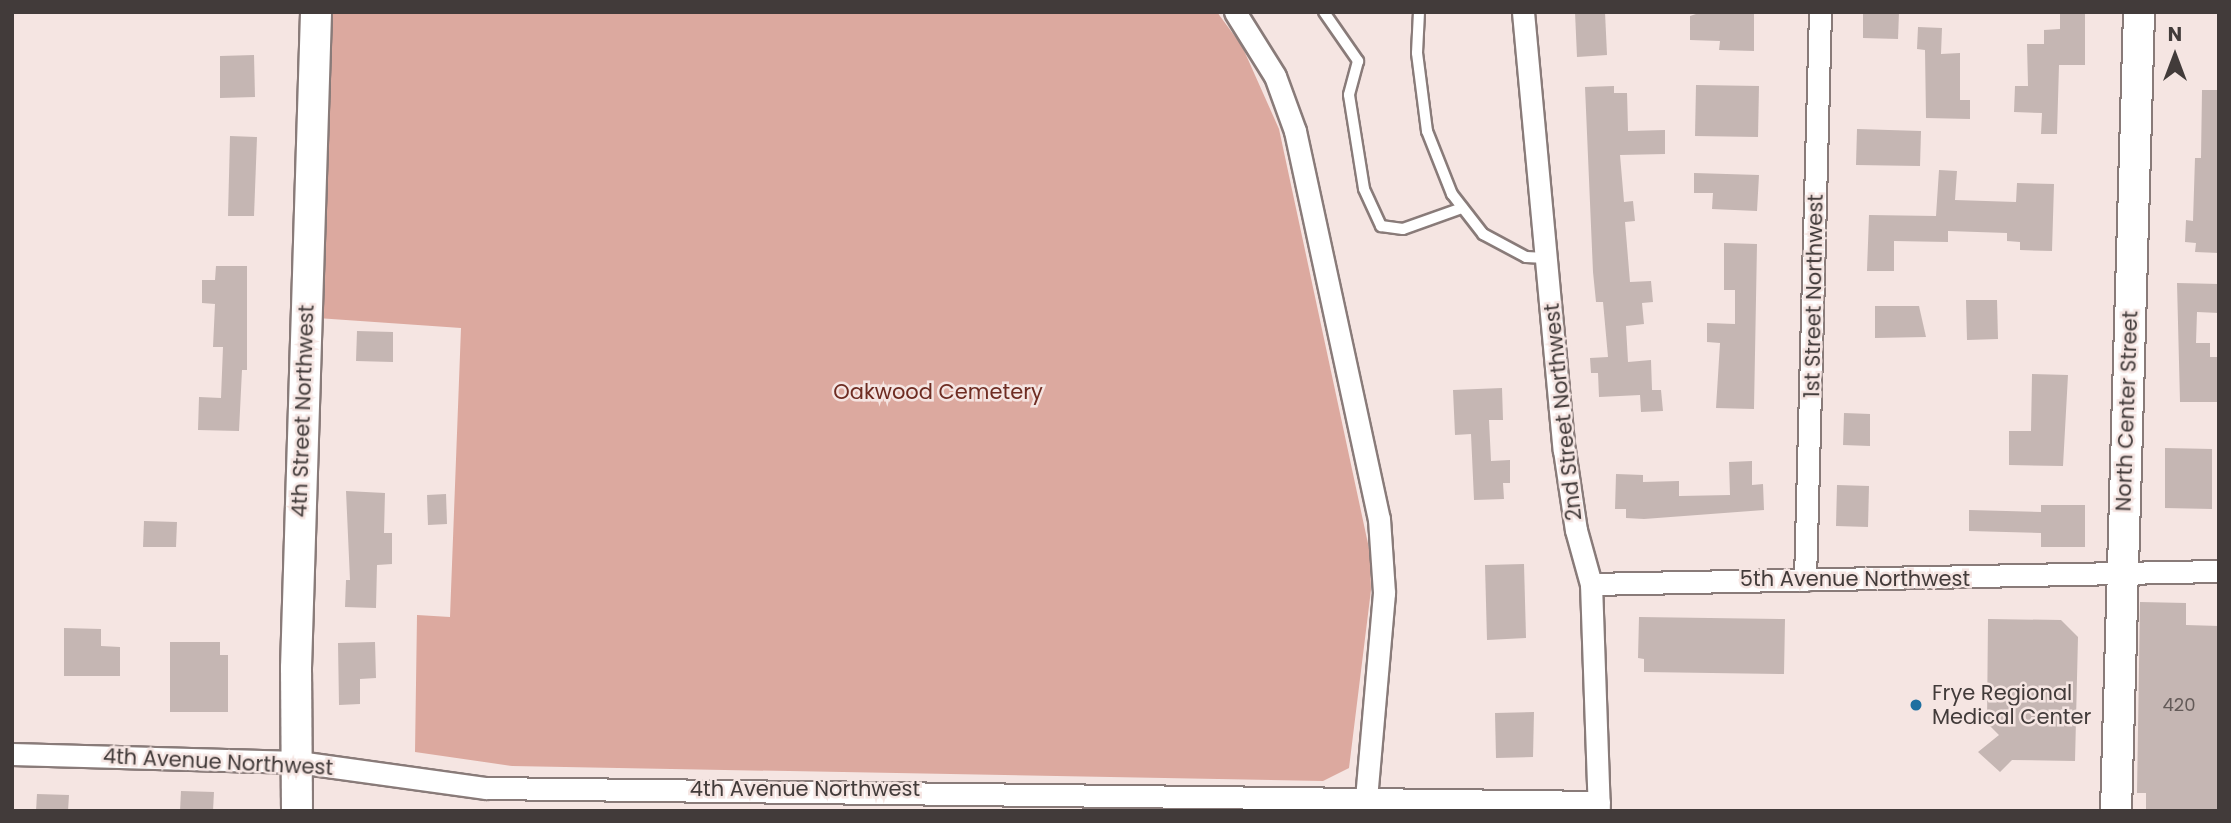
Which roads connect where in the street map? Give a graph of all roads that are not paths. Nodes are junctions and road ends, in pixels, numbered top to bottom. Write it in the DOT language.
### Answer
graph roads {
  1 [pos="316,12"];
  2 [pos="1235,12"];
  3 [pos="1324,12"];
  4 [pos="1419,12"];
  5 [pos="1523,12"];
  6 [pos="1820,12"];
  7 [pos="2139,12"];
  8 [pos="1462,208"];
  9 [pos="1546,258"];
  10 [pos="2219,571"];
  11 [pos="2120,578"];
  12 [pos="1805,580"];
  13 [pos="1591,584"];
  14 [pos="12,754"];
  15 [pos="298,762"];
  16 [pos="900,800"];
  17 [pos="1365,804"];
  18 [pos="1599,807"];
  19 [pos="297,811"];
  20 [pos="2116,811"];
  1 -- 15 [label="main road, 4th Street Northwest"];
  2 -- 17 [label="street"];
  3 -- 8 [label="lane"];
  4 -- 8 [label="lane"];
  5 -- 9 [label="street, 2nd Street Northwest"];
  6 -- 12 [label="street, 1st Street Northwest"];
  7 -- 11 [label="main road, North Center Street"];
  8 -- 9 [label="lane"];
  9 -- 13 [label="street, 2nd Street Northwest"];
  10 -- 11 [label="street, 5th Avenue Northwest"];
  11 -- 12 [label="street, 5th Avenue Northwest"];
  11 -- 20 [label="main road, North Center Street"];
  12 -- 13 [label="street, 5th Avenue Northwest"];
  13 -- 18 [label="street, 2nd Street Northwest"];
  14 -- 15 [label="street, 4th Avenue Northwest"];
  15 -- 16 [label="street, 4th Avenue Northwest"];
  15 -- 19 [label="main road, 4th Street Northwest"];
  16 -- 17 [label="street, 4th Avenue Northwest"];
  17 -- 18 [label="street, 4th Avenue Northwest"];
}
